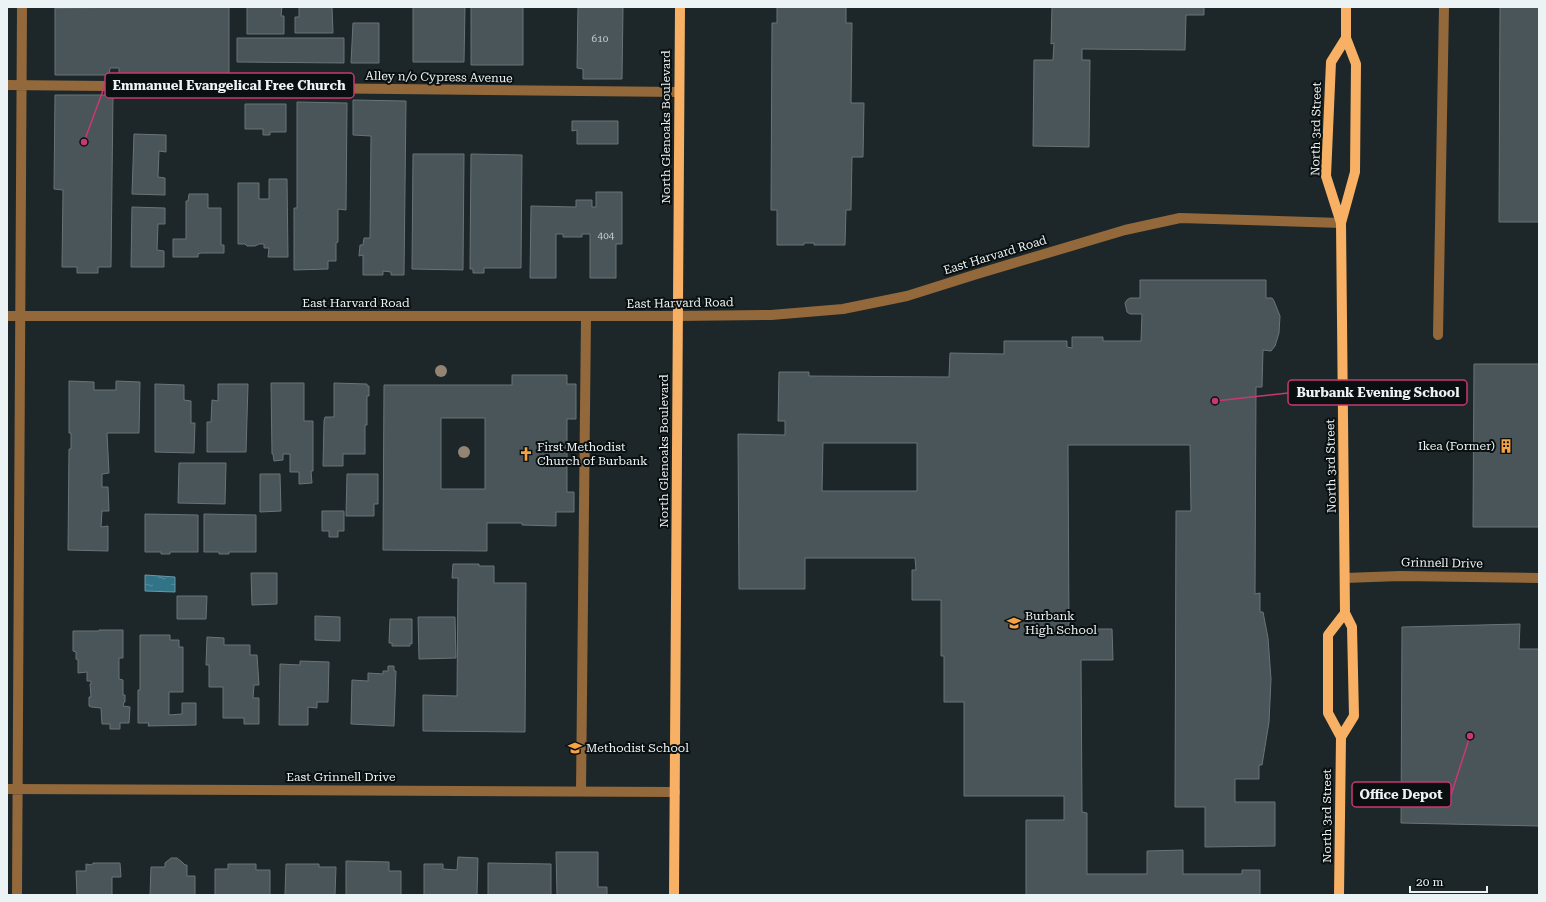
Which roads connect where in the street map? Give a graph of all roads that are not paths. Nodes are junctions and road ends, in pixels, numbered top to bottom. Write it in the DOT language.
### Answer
graph roads {
  1 [pos="22,7"];
  2 [pos="680,7"];
  3 [pos="1346,7"];
  4 [pos="1444,7"];
  5 [pos="1346,38"];
  6 [pos="7,85"];
  7 [pos="22,85"];
  8 [pos="679,92"];
  9 [pos="1341,223"];
  10 [pos="7,316"];
  11 [pos="20,316"];
  12 [pos="586,316"];
  13 [pos="677,316"];
  14 [pos="1438,334"];
  15 [pos="1345,578"];
  16 [pos="1539,578"];
  17 [pos="1345,613"];
  18 [pos="1341,736"];
  19 [pos="7,789"];
  20 [pos="18,789"];
  21 [pos="581,791"];
  22 [pos="675,792"];
  23 [pos="18,895"];
  24 [pos="674,895"];
  25 [pos="1339,895"];
  1 -- 7 [label="street"];
  2 -- 8 [label="main road, North Glenoaks Boulevard"];
  3 -- 5 [label="main road, North 3rd Street"];
  4 -- 14 [label="street"];
  5 -- 9 [label="main road, North 3rd Street"];
  5 -- 9 [label="main road, North 3rd Street"];
  6 -- 7 [label="street, Alley n/o Cypress Avenue"];
  7 -- 8 [label="street, Alley n/o Cypress Avenue"];
  7 -- 11 [label="street"];
  8 -- 13 [label="main road, North Glenoaks Boulevard"];
  9 -- 13 [label="street, East Harvard Road"];
  9 -- 15 [label="main road, North 3rd Street"];
  10 -- 11 [label="street, East Harvard Road"];
  11 -- 12 [label="street, East Harvard Road"];
  11 -- 20 [label="street"];
  12 -- 13 [label="street, East Harvard Road"];
  12 -- 21 [label="street"];
  13 -- 22 [label="main road, North Glenoaks Boulevard"];
  15 -- 16 [label="street, Grinnell Drive"];
  15 -- 17 [label="main road, North 3rd Street"];
  17 -- 18 [label="main road, North 3rd Street"];
  17 -- 18 [label="main road"];
  18 -- 25 [label="main road, North 3rd Street"];
  19 -- 20 [label="street, East Grinnell Drive"];
  20 -- 21 [label="street, East Grinnell Drive"];
  20 -- 23 [label="street"];
  21 -- 22 [label="street, East Grinnell Drive"];
  22 -- 24 [label="main road, North Glenoaks Boulevard"];
}
